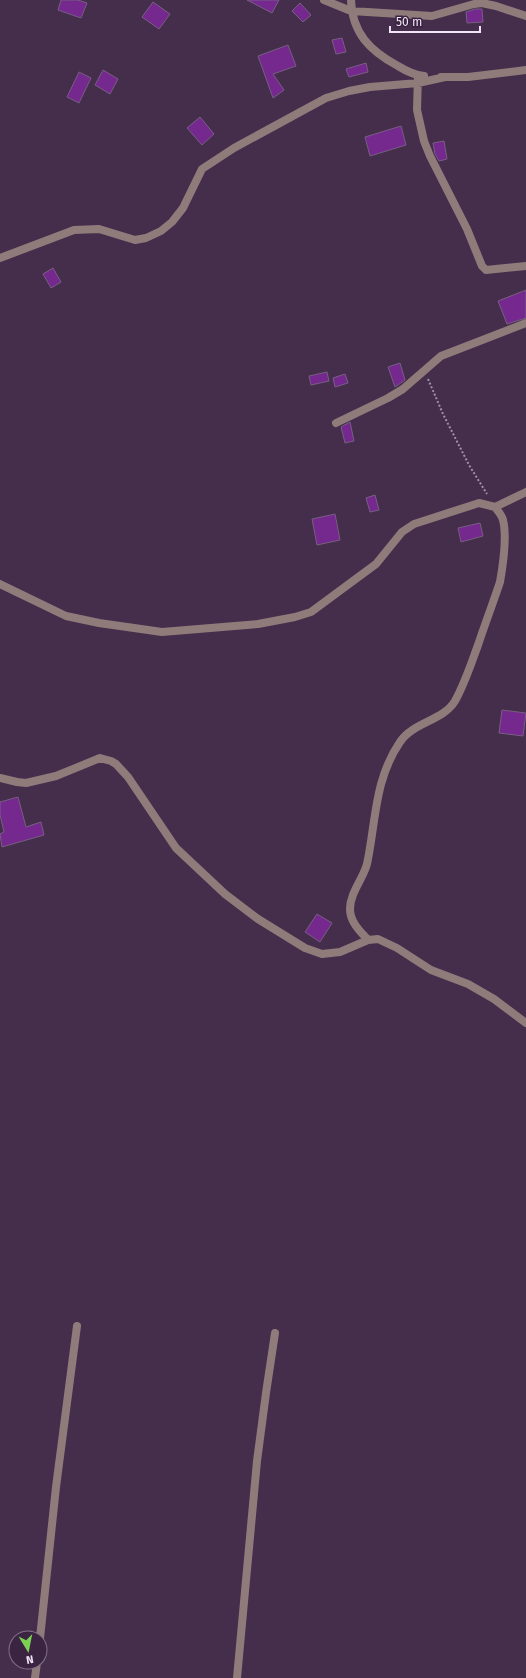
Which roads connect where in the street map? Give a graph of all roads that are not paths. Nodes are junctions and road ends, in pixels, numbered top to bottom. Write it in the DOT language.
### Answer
graph roads {
  1 [pos="324,0"];
  2 [pos="351,0"];
  3 [pos="351,11"];
  4 [pos="526,16"];
  5 [pos="526,70"];
  6 [pos="418,79"];
  7 [pos="0,258"];
  8 [pos="526,266"];
  9 [pos="526,323"];
  10 [pos="336,423"];
  11 [pos="526,492"];
  12 [pos="494,507"];
  13 [pos="0,584"];
  14 [pos="0,778"];
  15 [pos="368,940"];
  16 [pos="525,1020"];
  17 [pos="77,1326"];
  18 [pos="276,1333"];
  19 [pos="41,1630"];
  20 [pos="237,1678"];
  1 -- 3 [label="street"];
  2 -- 3 [label="street"];
  3 -- 4 [label="street"];
  3 -- 6 [label="street"];
  5 -- 6 [label="street"];
  6 -- 7 [label="street"];
  6 -- 8 [label="street"];
  9 -- 10 [label="street"];
  11 -- 12 [label="street"];
  12 -- 13 [label="street"];
  12 -- 15 [label="street"];
  14 -- 15 [label="street"];
  15 -- 16 [label="street"];
  17 -- 19 [label="street"];
  18 -- 20 [label="street"];
}
